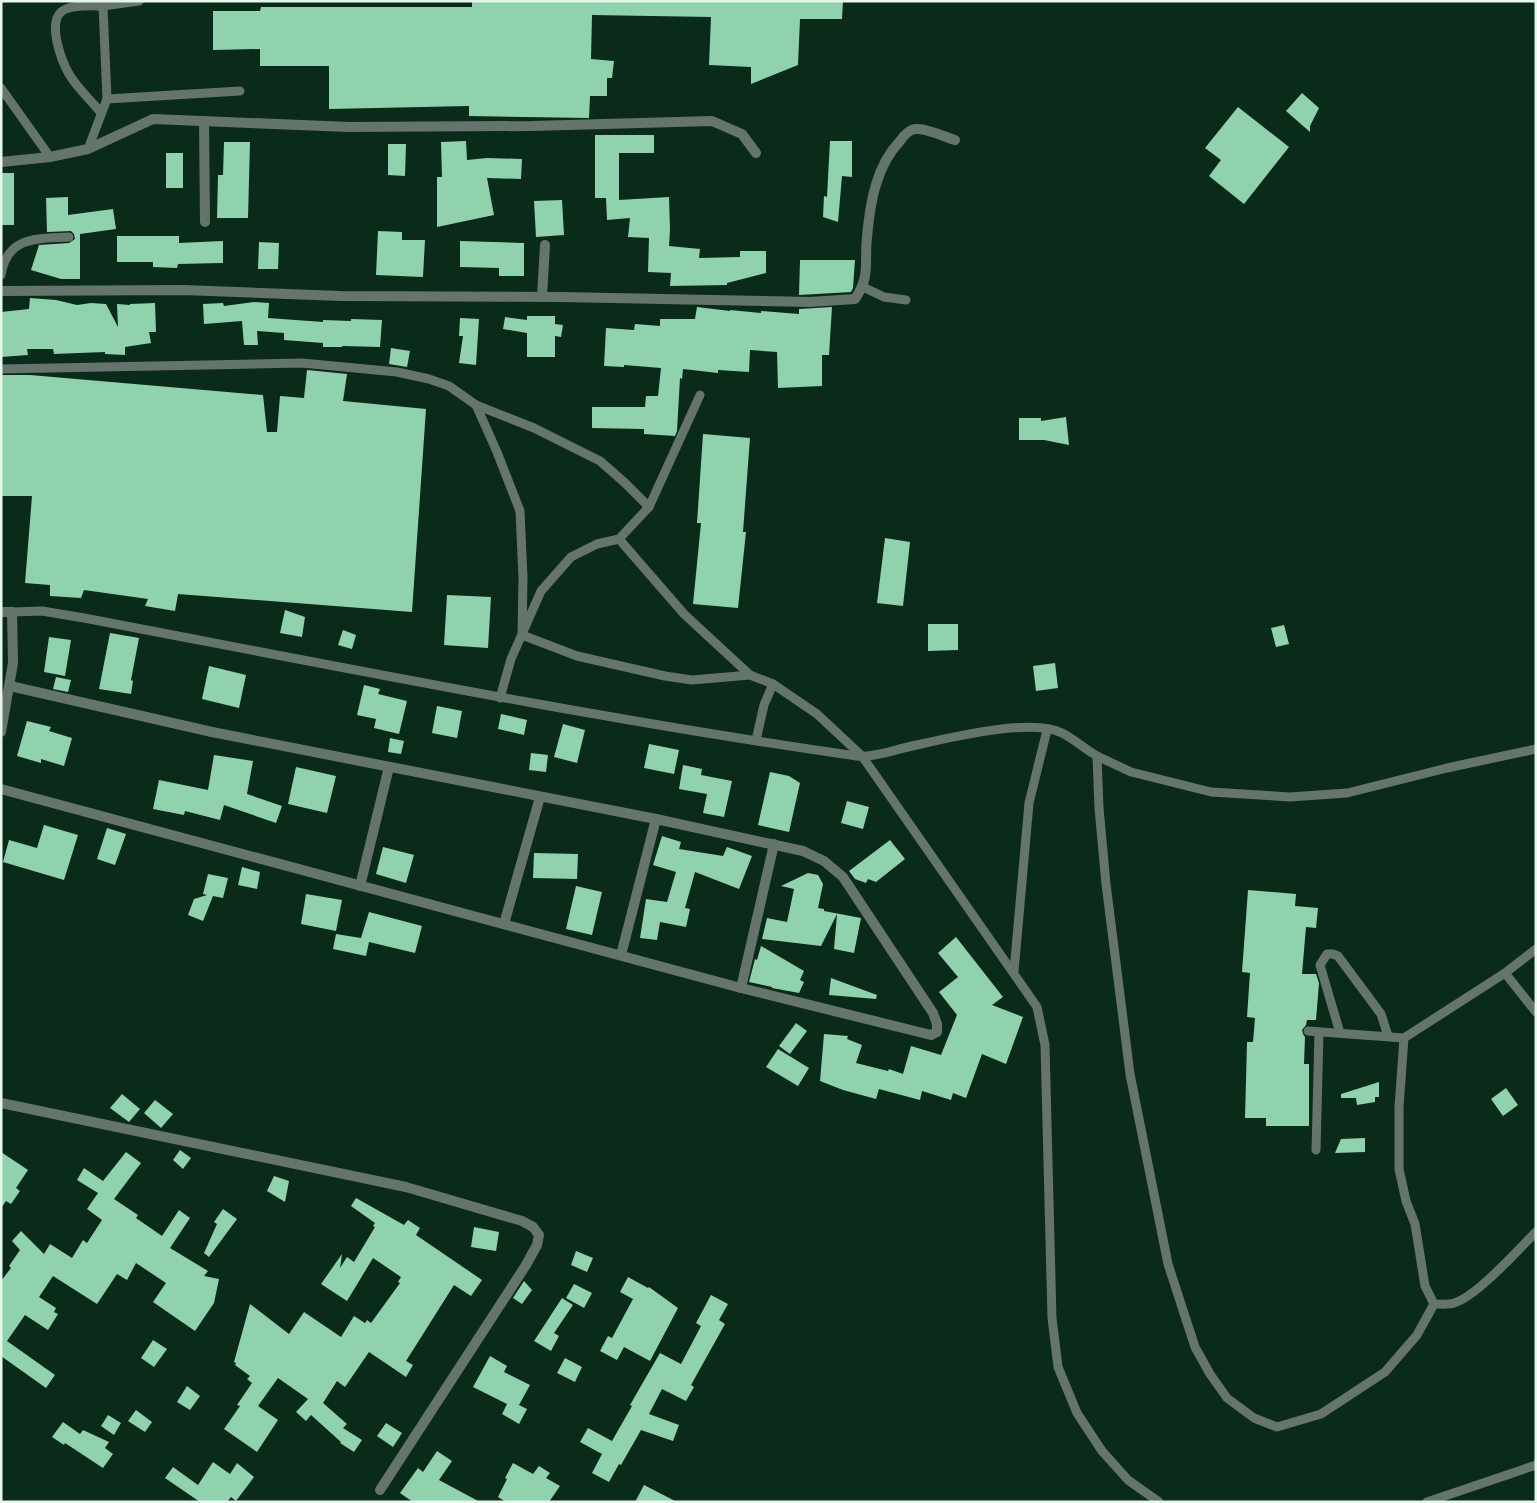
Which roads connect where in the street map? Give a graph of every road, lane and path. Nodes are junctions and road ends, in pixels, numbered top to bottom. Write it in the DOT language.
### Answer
graph roads {
  1 [pos="139,1"];
  2 [pos="103,6"];
  3 [pos="1,88"];
  4 [pos="240,91"];
  5 [pos="107,99"];
  6 [pos="102,112"];
  7 [pos="204,121"];
  8 [pos="955,140"];
  9 [pos="88,149"];
  10 [pos="756,153"];
  11 [pos="50,157"];
  12 [pos="1,162"];
  13 [pos="205,222"];
  14 [pos="69,238"];
  15 [pos="545,245"];
  16 [pos="1,275"];
  17 [pos="863,287"];
  18 [pos="1,291"];
  19 [pos="542,297"];
  20 [pos="906,300"];
  21 [pos="1,369"];
  22 [pos="700,395"];
  23 [pos="476,405"];
  24 [pos="649,507"];
  25 [pos="619,540"];
  26 [pos="6,612"];
  27 [pos="522,635"];
  28 [pos="750,675"];
  29 [pos="773,684"];
  30 [pos="10,686"];
  31 [pos="500,698"];
  32 [pos="1047,730"];
  33 [pos="1,732"];
  34 [pos="756,740"];
  35 [pos="1536,749"];
  36 [pos="862,756"];
  37 [pos="1097,756"];
  38 [pos="389,767"];
  39 [pos="1,789"];
  40 [pos="540,796"];
  41 [pos="656,819"];
  42 [pos="774,844"];
  43 [pos="360,886"];
  44 [pos="504,924"];
  45 [pos="1536,949"];
  46 [pos="621,955"];
  47 [pos="1014,971"];
  48 [pos="1505,973"];
  49 [pos="741,988"];
  50 [pos="1536,1012"];
  51 [pos="1308,1031"];
  52 [pos="1319,1033"];
  53 [pos="1340,1033"];
  54 [pos="1388,1036"];
  55 [pos="1404,1038"];
  56 [pos="1,1102"];
  57 [pos="1316,1150"];
  58 [pos="1536,1232"];
  59 [pos="1434,1304"];
  60 [pos="1536,1466"];
  61 [pos="380,1490"];
  62 [pos="1159,1502"];
  63 [pos="1427,1502"];
  1 -- 2 [label="lane"];
  2 -- 5 [label="lane"];
  2 -- 6 [label="lane"];
  3 -- 11 [label="lane"];
  4 -- 5 [label="lane"];
  5 -- 6 [label="lane"];
  6 -- 9 [label="lane"];
  7 -- 9 [label="street"];
  7 -- 10 [label="street"];
  7 -- 13 [label="street"];
  8 -- 17 [label="street"];
  9 -- 11 [label="street"];
  11 -- 12 [label="street"];
  14 -- 16 [label="lane"];
  15 -- 19 [label="street"];
  17 -- 19 [label="street"];
  17 -- 20 [label="lane"];
  18 -- 19 [label="street"];
  21 -- 23 [label="lane"];
  22 -- 24 [label="lane"];
  23 -- 24 [label="lane"];
  23 -- 27 [label="lane"];
  24 -- 25 [label="lane"];
  25 -- 27 [label="lane"];
  25 -- 28 [label="lane"];
  26 -- 30 [label="street"];
  26 -- 31 [label="lane"];
  27 -- 28 [label="lane"];
  27 -- 31 [label="lane"];
  28 -- 29 [label="lane"];
  29 -- 34 [label="lane"];
  29 -- 36 [label="lane"];
  30 -- 33 [label="street"];
  30 -- 38 [label="street"];
  31 -- 34 [label="lane"];
  32 -- 36 [label="lane"];
  32 -- 37 [label="lane"];
  32 -- 47 [label="lane"];
  34 -- 36 [label="lane"];
  35 -- 37 [label="lane"];
  36 -- 47 [label="lane"];
  37 -- 59 [label="lane"];
  38 -- 40 [label="street"];
  38 -- 43 [label="street"];
  39 -- 43 [label="street"];
  40 -- 41 [label="street"];
  40 -- 44 [label="street"];
  41 -- 42 [label="street"];
  41 -- 46 [label="street"];
  42 -- 49 [label="street"];
  42 -- 49 [label="street"];
  43 -- 44 [label="street"];
  44 -- 46 [label="street"];
  45 -- 48 [label="lane"];
  46 -- 49 [label="street"];
  47 -- 62 [label="lane"];
  48 -- 50 [label="lane"];
  48 -- 55 [label="lane"];
  51 -- 52 [label="lane"];
  52 -- 53 [label="lane"];
  52 -- 57 [label="lane"];
  53 -- 54 [label="lane"];
  53 -- 54 [label="lane"];
  54 -- 55 [label="lane"];
  55 -- 59 [label="lane"];
  56 -- 61 [label="street"];
  58 -- 59 [label="lane"];
  60 -- 63 [label="lane"];
}
